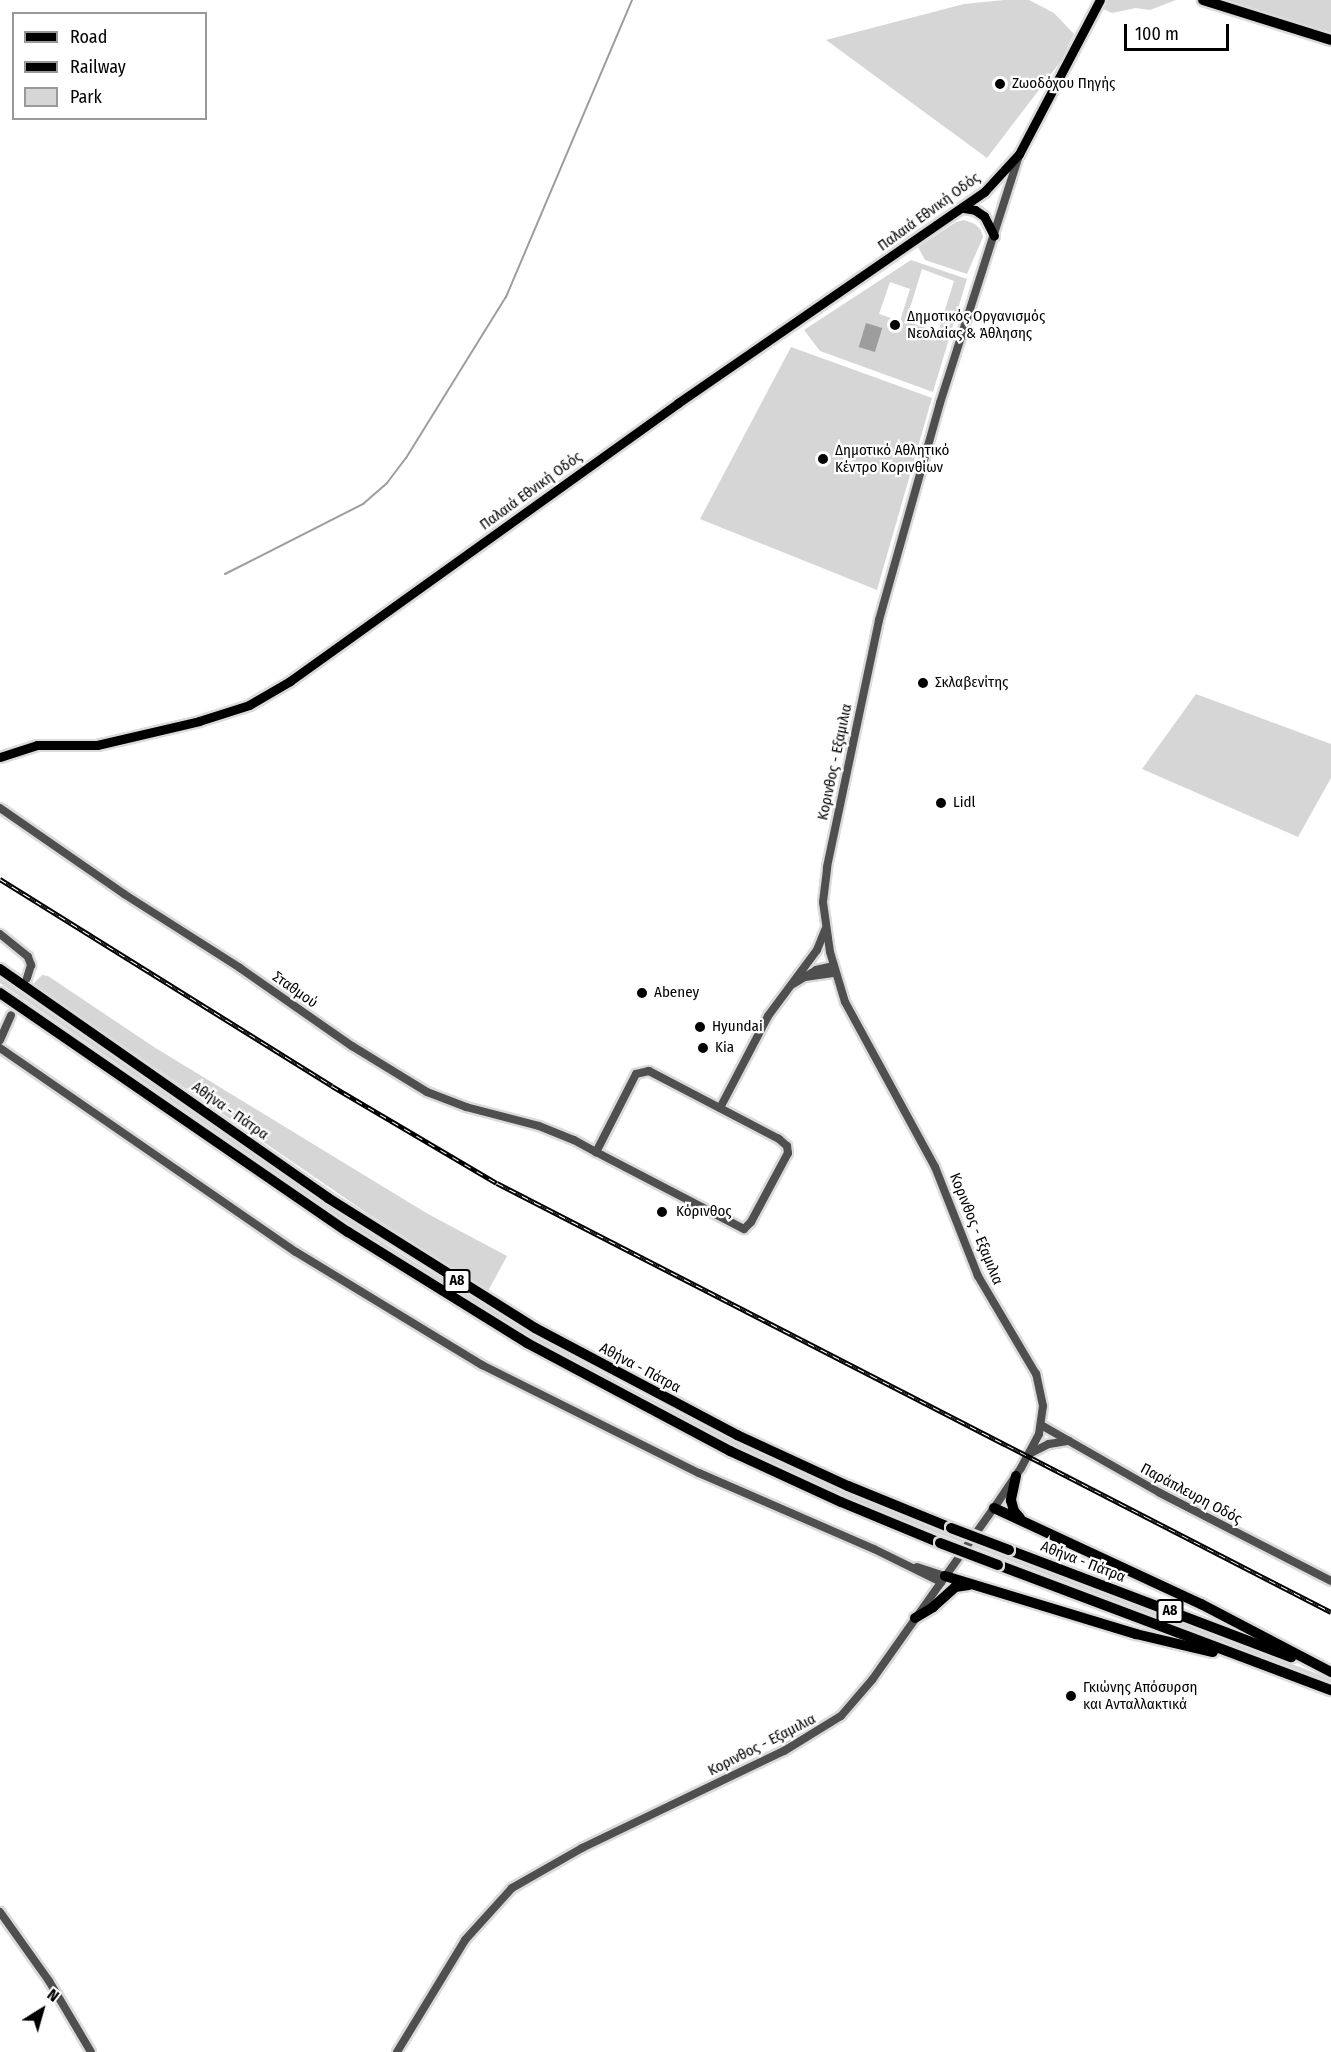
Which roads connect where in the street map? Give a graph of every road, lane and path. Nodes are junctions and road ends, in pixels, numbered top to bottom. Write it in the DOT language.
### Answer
graph roads {
  1 [pos="1100,0"];
  2 [pos="1203,0"];
  3 [pos="1331,40"];
  4 [pos="1019,154"];
  5 [pos="964,208"];
  6 [pos="994,236"];
  7 [pos="15,752"];
  8 [pos="0,757"];
  9 [pos="0,763"];
  10 [pos="0,808"];
  11 [pos="825,928"];
  12 [pos="0,933"];
  13 [pos="0,969"];
  14 [pos="834,970"];
  15 [pos="27,978"];
  16 [pos="788,988"];
  17 [pos="0,993"];
  18 [pos="10,1015"];
  19 [pos="0,1040"];
  20 [pos="0,1048"];
  21 [pos="720,1108"];
  22 [pos="596,1152"];
  23 [pos="1041,1425"];
  24 [pos="1068,1441"];
  25 [pos="1029,1454"];
  26 [pos="1016,1476"];
  27 [pos="994,1508"];
  28 [pos="1025,1522"];
  29 [pos="943,1579"];
  30 [pos="1331,1581"];
  31 [pos="971,1585"];
  32 [pos="915,1618"];
  33 [pos="1255,1662"];
  34 [pos="1331,1672"];
  35 [pos="1331,1690"];
  36 [pos="0,1912"];
  37 [pos="91,2052"];
  38 [pos="397,2052"];
  1 -- 4 [label="main road, Παλαιά Εθνική Οδός"];
  2 -- 3 [label="highway"];
  4 -- 5 [label="main road, Παλαιά Εθνική Οδός"];
  4 -- 6 [label="street, Κορινθος - Εξαμιλια"];
  5 -- 6 [label="main road"];
  5 -- 7 [label="main road, Παλαιά Εθνική Οδός"];
  6 -- 11 [label="street, Κορινθος - Εξαμιλια"];
  7 -- 8 [label="main road, Παλαιά Εθνική Οδός"];
  7 -- 9 [label="main road, Παλαιά Εθνική Οδός"];
  10 -- 22 [label="street, Σταθμού"];
  11 -- 14 [label="street, Κορινθος - Εξαμιλια"];
  11 -- 16 [label="street"];
  12 -- 15 [label="street"];
  13 -- 34 [label="highway, Αθήνα - Πάτρα / Α8, bridge"];
  14 -- 16 [label="street"];
  14 -- 23 [label="street, Κορινθος - Εξαμιλια"];
  16 -- 21 [label="street"];
  17 -- 33 [label="highway, Α8, bridge"];
  18 -- 19 [label="street"];
  20 -- 29 [label="street"];
  21 -- 22 [label="street"];
  21 -- 22 [label="street, Σταθμού"];
  23 -- 24 [label="street, Παράπλευρη Οδός"];
  23 -- 25 [label="street, Κορινθος - Εξαμιλια"];
  24 -- 25 [label="street"];
  24 -- 30 [label="street, Παράπλευρη Οδός"];
  25 -- 26 [label="street, Κορινθος - Εξαμιλια"];
  26 -- 27 [label="street, Κορινθος - Εξαμιλια"];
  26 -- 28 [label="highway"];
  27 -- 28 [label="highway"];
  27 -- 29 [label="street, Κορινθος - Εξαμιλια"];
  28 -- 34 [label="highway"];
  29 -- 31 [label="highway"];
  29 -- 32 [label="street, Κορινθος - Εξαμιλια"];
  31 -- 32 [label="highway"];
  31 -- 33 [label="highway"];
  32 -- 38 [label="street, Κορινθος - Εξαμιλια"];
  33 -- 35 [label="highway, Α8"];
  36 -- 37 [label="street"];
}
